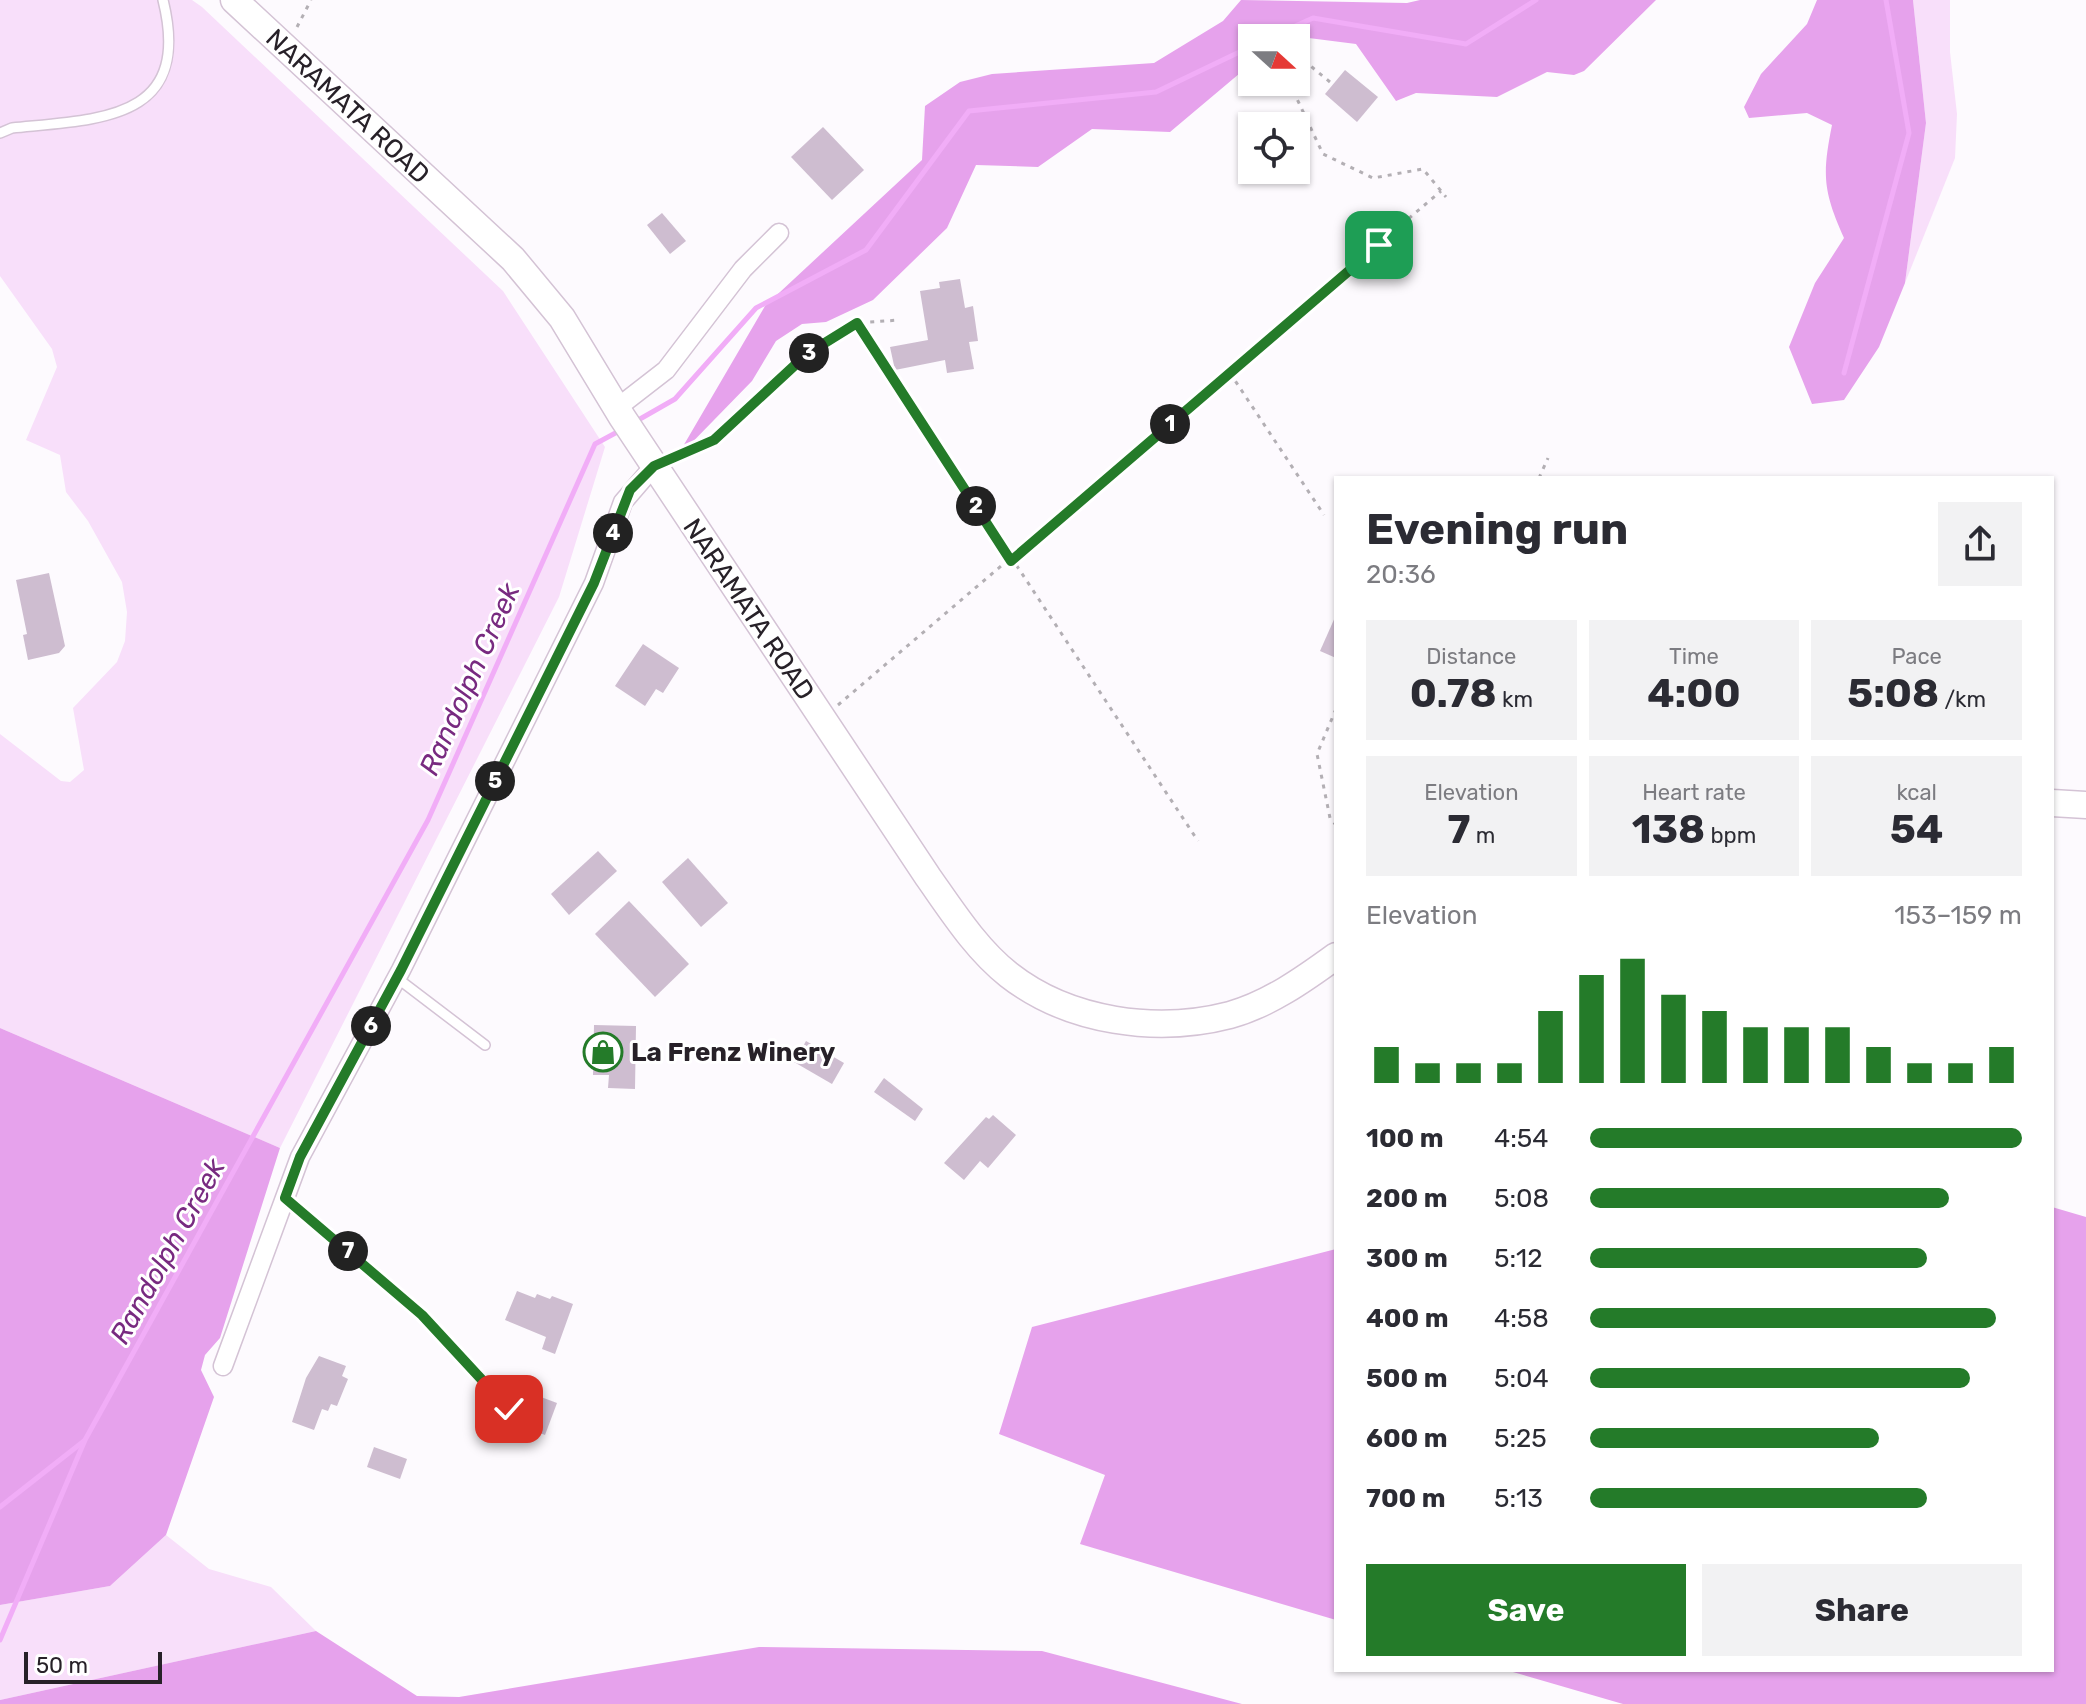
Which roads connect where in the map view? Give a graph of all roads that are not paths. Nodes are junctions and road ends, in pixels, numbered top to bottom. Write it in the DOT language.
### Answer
graph roads {
  1 [pos="163,0"];
  2 [pos="234,0"];
  3 [pos="0,133"];
  4 [pos="779,233"];
  5 [pos="617,408"];
  6 [pos="654,466"];
  7 [pos="2054,803"];
  8 [pos="2086,805"];
  9 [pos="1334,957"];
  10 [pos="397,978"];
  11 [pos="485,1045"];
  12 [pos="285,1198"];
  13 [pos="223,1366"];
  14 [pos="509,1409"];
  1 -- 3 [label="lane"];
  2 -- 5 [label="main road, NARAMATA ROAD"];
  4 -- 5 [label="street"];
  5 -- 6 [label="main road, NARAMATA ROAD"];
  6 -- 9 [label="main road, NARAMATA ROAD"];
  6 -- 10 [label="street"];
  7 -- 8 [label="main road"];
  10 -- 11 [label="lane"];
  10 -- 12 [label="street"];
  12 -- 13 [label="street"];
  12 -- 14 [label="lane"];
}
